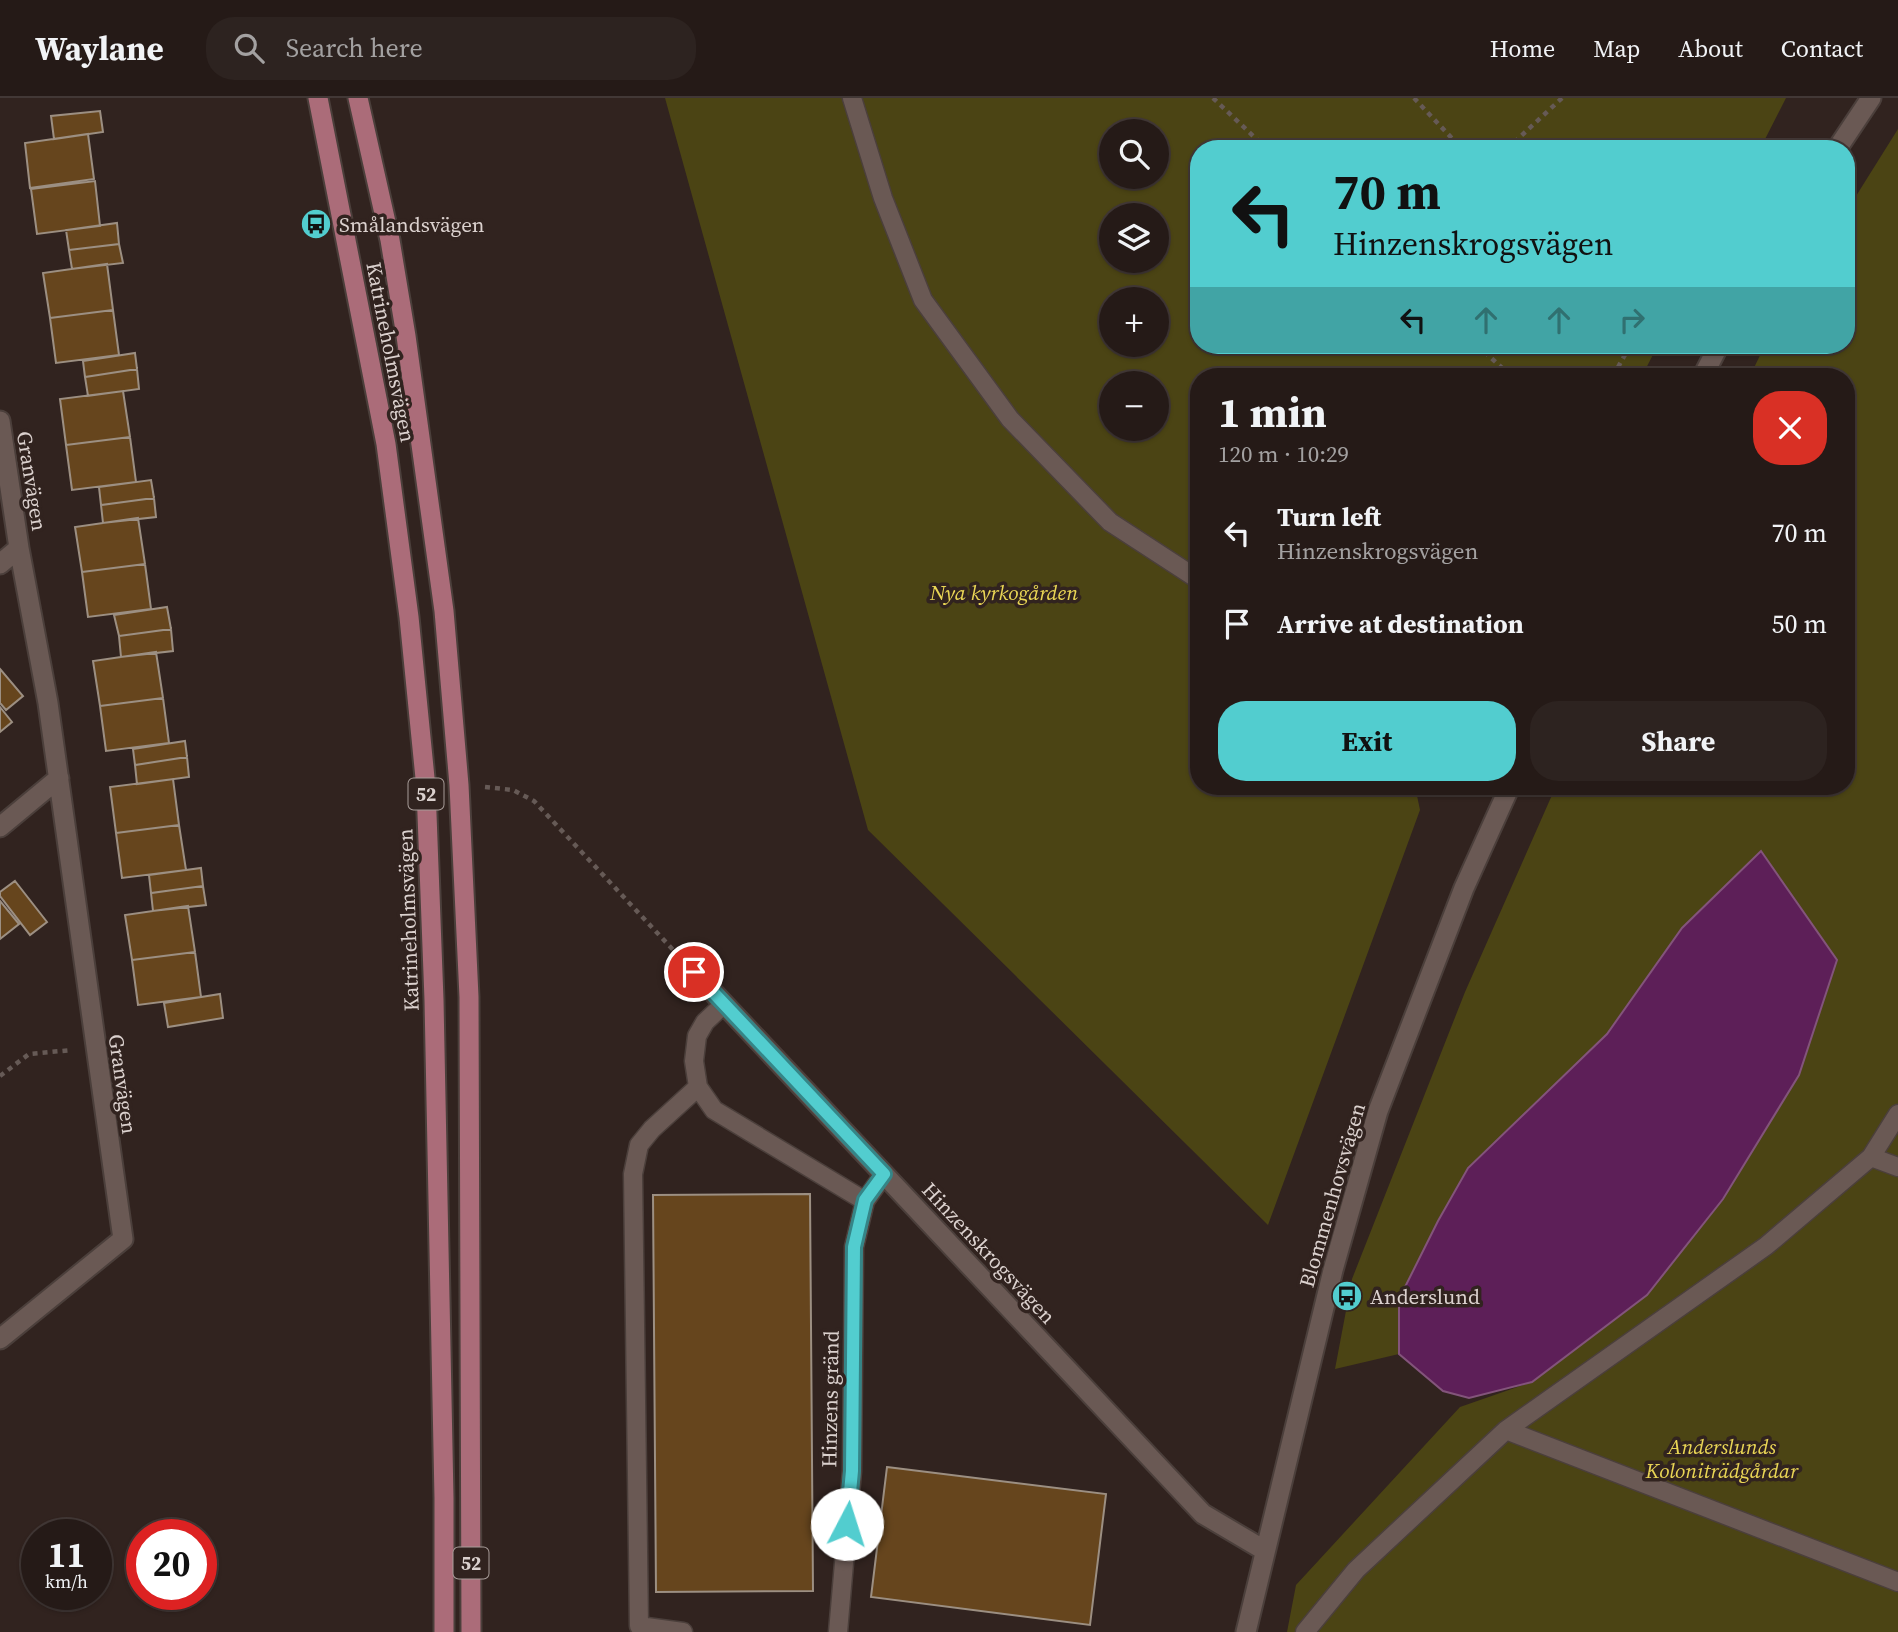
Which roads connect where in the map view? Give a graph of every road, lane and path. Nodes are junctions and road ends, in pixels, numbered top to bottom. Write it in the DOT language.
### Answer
graph roads {
  1 [pos="318,98"];
  2 [pos="358,98"];
  3 [pos="852,98"];
  4 [pos="1213,98"];
  5 [pos="1414,98"];
  6 [pos="1562,98"];
  7 [pos="1871,98"];
  8 [pos="1257,140"];
  9 [pos="1454,140"];
  10 [pos="1517,140"];
  11 [pos="1843,140"];
  12 [pos="1487,354"];
  13 [pos="1502,368"];
  14 [pos="0,421"];
  15 [pos="19,548"];
  16 [pos="0,564"];
  17 [pos="1190,574"];
  18 [pos="59,778"];
  19 [pos="459,785"];
  20 [pos="1506,795"];
  21 [pos="0,827"];
  22 [pos="694,972"];
  23 [pos="724,1004"];
  24 [pos="95,1048"];
  25 [pos="0,1076"];
  26 [pos="698,1087"];
  27 [pos="1898,1114"];
  28 [pos="1871,1157"];
  29 [pos="1898,1167"];
  30 [pos="884,1174"];
  31 [pos="865,1200"];
  32 [pos="0,1339"];
  33 [pos="1506,1430"];
  34 [pos="1264,1550"];
  35 [pos="1898,1582"];
  36 [pos="444,1632"];
  37 [pos="471,1632"];
  38 [pos="683,1632"];
  39 [pos="838,1632"];
  40 [pos="1246,1632"];
  41 [pos="1305,1632"];
  1 -- 36 [label="main road, Katrineholmsvägen / 52"];
  2 -- 19 [label="main road, Katrineholmsvägen / 52"];
  3 -- 17 [label="lane"];
  4 -- 8 [label="path"];
  5 -- 9 [label="path"];
  6 -- 10 [label="path"];
  7 -- 11 [label="street"];
  12 -- 13 [label="path"];
  14 -- 15 [label="street, Granvägen"];
  15 -- 16 [label="street, Granvägen"];
  15 -- 18 [label="street, Granvägen"];
  18 -- 21 [label="street"];
  18 -- 24 [label="street, Granvägen"];
  19 -- 22 [label="path"];
  19 -- 37 [label="main road, Katrineholmsvägen / 52"];
  20 -- 34 [label="street, Blommenhovsvägen"];
  22 -- 23 [label="street, Hinzenskrogsvägen"];
  23 -- 26 [label="lane"];
  23 -- 30 [label="street, Hinzenskrogsvägen"];
  24 -- 25 [label="path"];
  24 -- 32 [label="street, Granvägen"];
  26 -- 31 [label="lane"];
  26 -- 38 [label="lane"];
  27 -- 28 [label="lane"];
  28 -- 29 [label="lane"];
  28 -- 33 [label="lane"];
  30 -- 31 [label="lane, Hinzens gränd"];
  30 -- 34 [label="street, Hinzenskrogsvägen"];
  31 -- 39 [label="lane, Hinzens gränd"];
  33 -- 35 [label="lane"];
  33 -- 41 [label="lane"];
  34 -- 40 [label="street, Blommenhovsvägen"];
}
